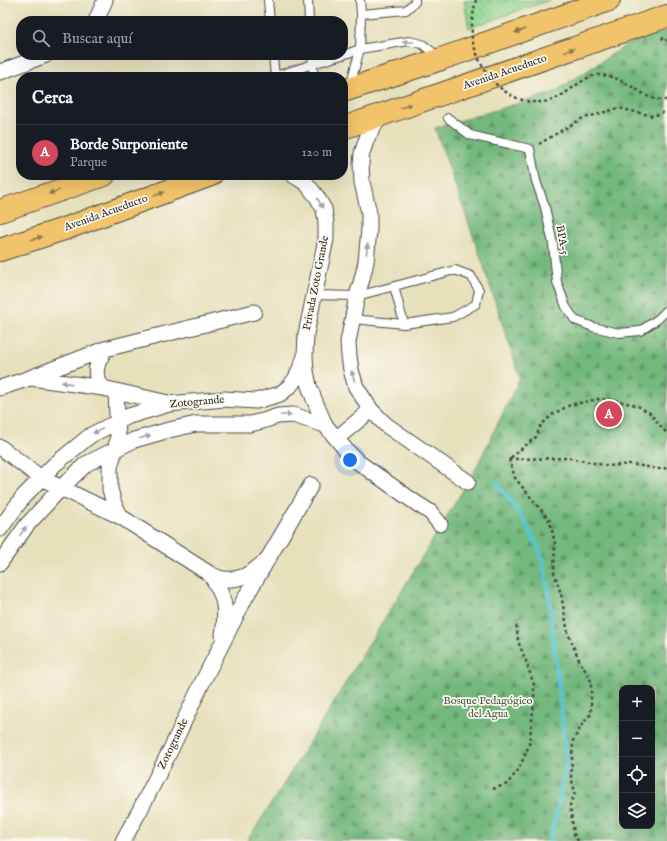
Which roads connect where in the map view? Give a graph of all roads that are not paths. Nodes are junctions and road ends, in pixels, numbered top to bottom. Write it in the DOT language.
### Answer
graph roads {
  1 [pos="105,0"];
  2 [pos="268,0"];
  3 [pos="308,0"];
  4 [pos="360,0"];
  5 [pos="415,0"];
  6 [pos="609,0"];
  7 [pos="361,14"];
  8 [pos="98,16"];
  9 [pos="270,16"];
  10 [pos="309,16"];
  11 [pos="667,16"];
  12 [pos="360,49"];
  13 [pos="348,53"];
  14 [pos="441,59"];
  15 [pos="32,60"];
  16 [pos="273,60"];
  17 [pos="312,60"];
  18 [pos="328,60"];
  19 [pos="312,65"];
  20 [pos="0,72"];
  21 [pos="275,72"];
  22 [pos="288,72"];
  23 [pos="313,72"];
  24 [pos="348,84"];
  25 [pos="348,89"];
  26 [pos="382,114"];
  27 [pos="448,118"];
  28 [pos="348,126"];
  29 [pos="90,180"];
  30 [pos="197,180"];
  31 [pos="301,180"];
  32 [pos="0,211"];
  33 [pos="0,250"];
  34 [pos="394,286"];
  35 [pos="314,295"];
  36 [pos="356,296"];
  37 [pos="667,310"];
  38 [pos="254,312"];
  39 [pos="353,319"];
  40 [pos="404,324"];
  41 [pos="105,349"];
  42 [pos="305,356"];
  43 [pos="30,378"];
  44 [pos="0,388"];
  45 [pos="110,390"];
  46 [pos="262,400"];
  47 [pos="169,404"];
  48 [pos="371,410"];
  49 [pos="267,419"];
  50 [pos="117,422"];
  51 [pos="325,425"];
  52 [pos="338,438"];
  53 [pos="0,447"];
  54 [pos="115,449"];
  55 [pos="42,478"];
  56 [pos="468,482"];
  57 [pos="312,485"];
  58 [pos="61,488"];
  59 [pos="121,517"];
  60 [pos="440,524"];
  61 [pos="0,529"];
  62 [pos="270,556"];
  63 [pos="0,563"];
  64 [pos="210,574"];
  65 [pos="221,646"];
  66 [pos="123,841"];
  1 -- 8 [label="street"];
  2 -- 9 [label="lane"];
  3 -- 10 [label="lane"];
  4 -- 7 [label="lane"];
  5 -- 7 [label="lane"];
  6 -- 14 [label="main road, one-way"];
  7 -- 12 [label="lane"];
  26 -- 11 [label="main road, Avenida Acueducto, one-way"];
  12 -- 13 [label="lane"];
  14 -- 12 [label="lane, one-way"];
  12 -- 24 [label="lane"];
  14 -- 25 [label="main road"];
  15 -- 20 [label="street"];
  16 -- 21 [label="lane"];
  17 -- 19 [label="lane"];
  18 -- 19 [label="lane"];
  19 -- 22 [label="lane"];
  19 -- 23 [label="lane"];
  26 -- 28 [label="main road, Avenida Acueducto"];
  36 -- 26 [label="street, one-way"];
  27 -- 37 [label="lane, BPA-5"];
  29 -- 32 [label="main road, one-way"];
  33 -- 30 [label="main road, Avenida Acueducto, one-way"];
  31 -- 35 [label="street, Privada Zoto Grande, one-way"];
  34 -- 36 [label="lane"];
  34 -- 40 [label="lane"];
  34 -- 40 [label="lane"];
  35 -- 36 [label="lane"];
  35 -- 42 [label="street, Privada Zoto Grande"];
  36 -- 39 [label="street"];
  38 -- 41 [label="street"];
  39 -- 40 [label="lane"];
  48 -- 39 [label="street, one-way"];
  41 -- 43 [label="street"];
  41 -- 45 [label="street"];
  42 -- 46 [label="street, Zotogrande"];
  42 -- 51 [label="street"];
  43 -- 44 [label="street"];
  45 -- 43 [label="street, one-way"];
  45 -- 47 [label="street"];
  45 -- 50 [label="street"];
  46 -- 47 [label="street, Zotogrande"];
  46 -- 49 [label="street"];
  47 -- 50 [label="street, Zotogrande"];
  48 -- 52 [label="street"];
  48 -- 56 [label="street"];
  49 -- 51 [label="street, Zotogrande, one-way"];
  54 -- 49 [label="street, Zotogrande, one-way"];
  50 -- 54 [label="street"];
  50 -- 55 [label="street, Zotogrande, one-way"];
  51 -- 52 [label="street"];
  52 -- 60 [label="street"];
  53 -- 55 [label="street, Zotogrande"];
  54 -- 58 [label="street, Zotogrande"];
  54 -- 59 [label="street"];
  55 -- 58 [label="street, Zotogrande"];
  55 -- 61 [label="street, Zotogrande"];
  57 -- 62 [label="street, Zotogrande"];
  58 -- 59 [label="street, Zotogrande"];
  63 -- 58 [label="street, Zotogrande, one-way"];
  59 -- 64 [label="street, Zotogrande"];
  62 -- 64 [label="street, Zotogrande"];
  62 -- 65 [label="street, Zotogrande"];
  64 -- 65 [label="street, Zotogrande"];
  65 -- 66 [label="street, Zotogrande"];
}
